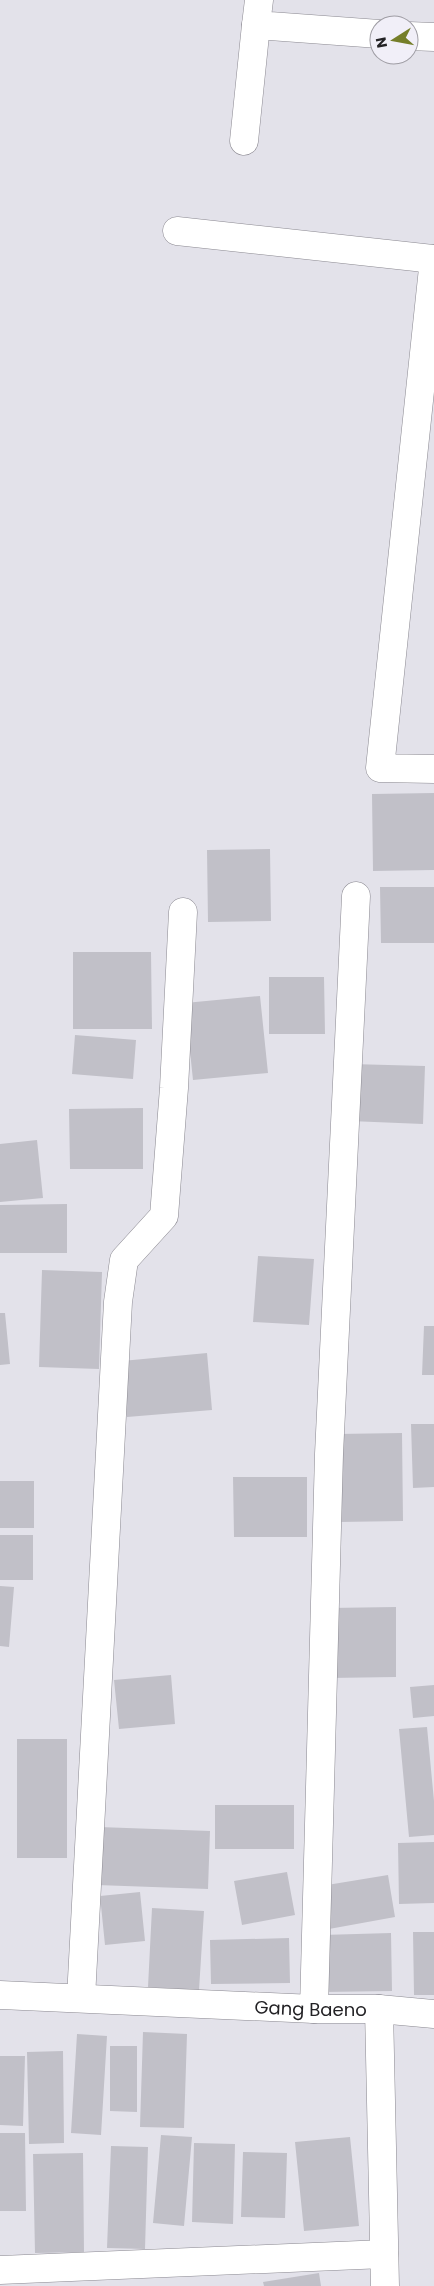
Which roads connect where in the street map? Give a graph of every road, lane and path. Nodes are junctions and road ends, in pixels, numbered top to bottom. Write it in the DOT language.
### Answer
graph roads {
  1 [pos="258,13"];
  2 [pos="369,32"];
  3 [pos="419,36"];
  4 [pos="434,37"];
  5 [pos="244,140"];
  6 [pos="177,231"];
  7 [pos="434,259"];
  8 [pos="434,769"];
  9 [pos="356,896"];
  10 [pos="183,912"];
  11 [pos="0,1995"];
  12 [pos="81,1998"];
  13 [pos="314,2010"];
  14 [pos="379,2010"];
  15 [pos="434,2014"];
  16 [pos="384,2254"];
  17 [pos="0,2270"];
  18 [pos="385,2286"];
  1 -- 2 [label="street"];
  1 -- 5 [label="street"];
  3 -- 4 [label="street"];
  6 -- 7 [label="street"];
  7 -- 8 [label="street"];
  9 -- 13 [label="street"];
  10 -- 12 [label="street"];
  11 -- 12 [label="street, Gang Baeno"];
  12 -- 13 [label="street, Gang Baeno"];
  13 -- 14 [label="street, Gang Baeno"];
  14 -- 15 [label="street"];
  14 -- 16 [label="street, Gang Baeno"];
  16 -- 17 [label="street"];
  16 -- 18 [label="street, Gang Baeno"];
}
